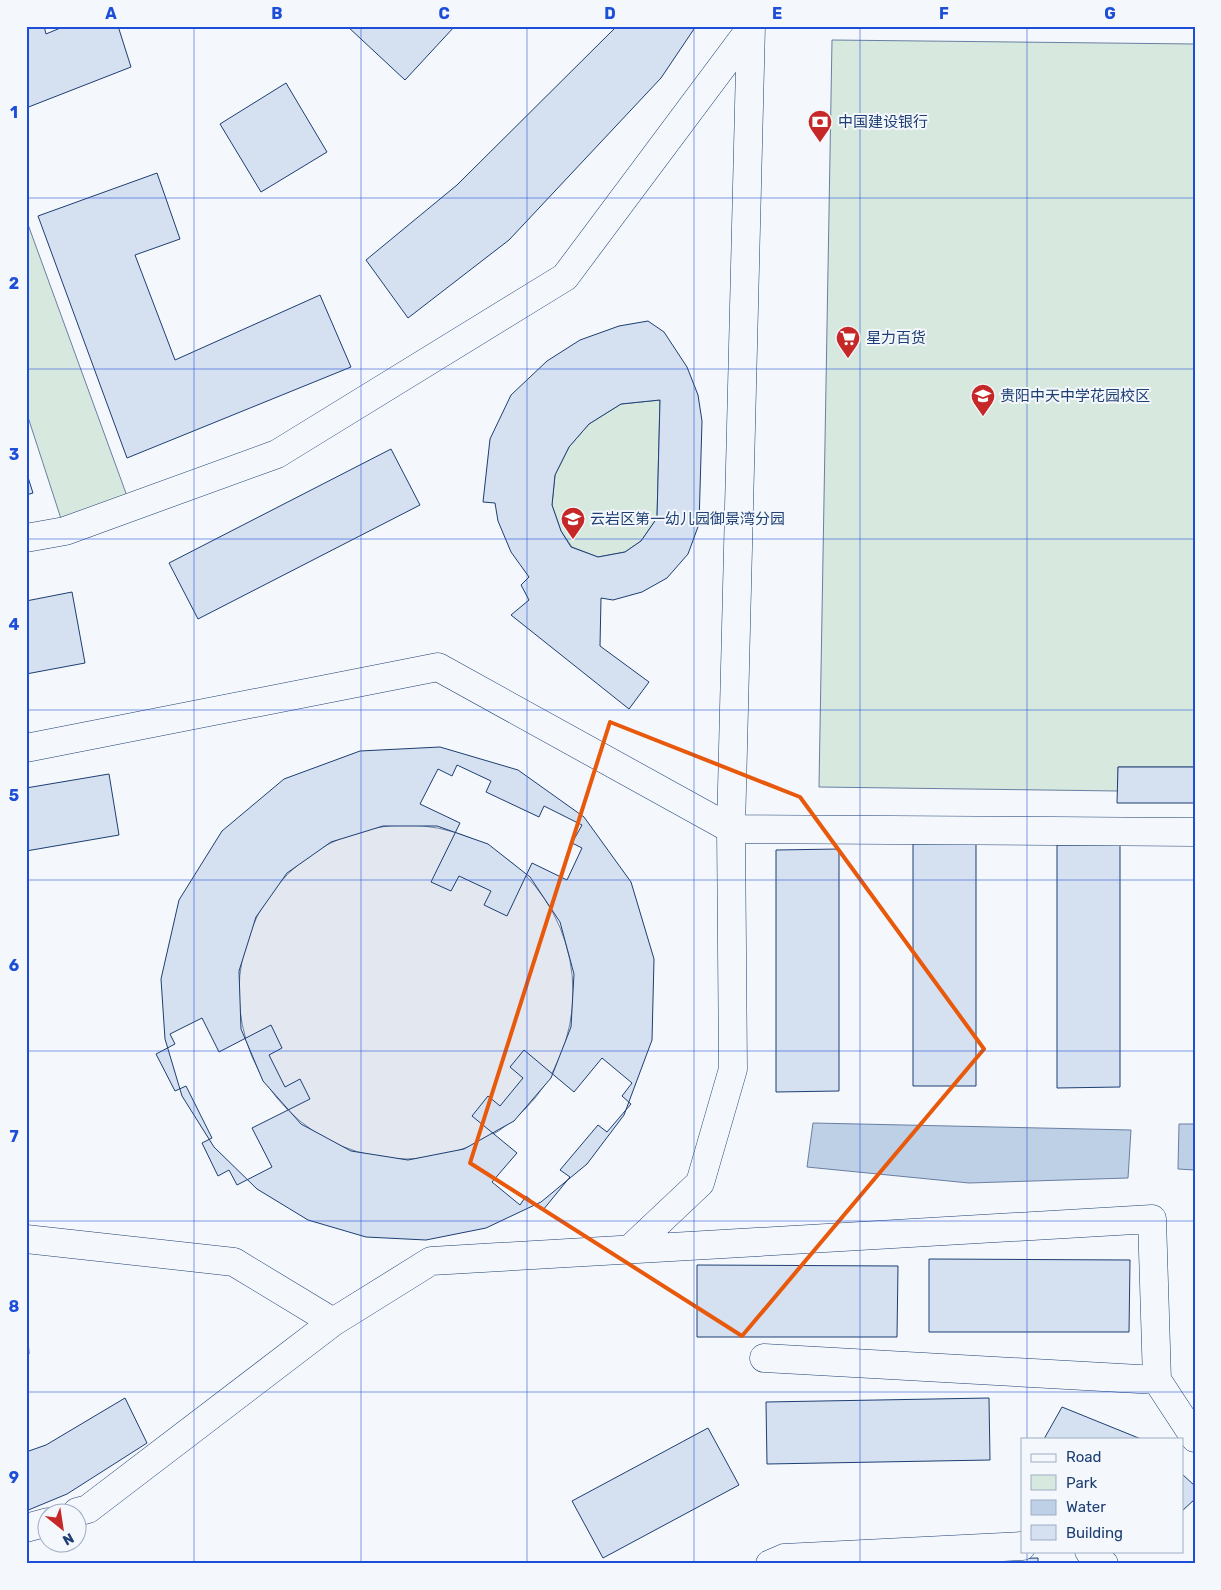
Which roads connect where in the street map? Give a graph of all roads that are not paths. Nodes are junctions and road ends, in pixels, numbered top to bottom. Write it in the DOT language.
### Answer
graph roads {
  1 [pos="751,27"];
  2 [pos="26,538"];
  3 [pos="26,748"];
  4 [pos="731,829"];
  5 [pos="1195,832"];
  6 [pos="26,1239"];
  7 [pos="630,1249"];
  8 [pos="333,1322"];
  9 [pos="764,1358"];
  10 [pos="1157,1380"];
  11 [pos="1195,1438"];
  12 [pos="88,1509"];
  13 [pos="1021,1546"];
  14 [pos="1091,1552"];
  15 [pos="770,1564"];
  16 [pos="1104,1564"];
  1 -- 2 [label="street"];
  1 -- 4 [label="street"];
  3 -- 4 [label="street"];
  4 -- 5 [label="street"];
  4 -- 7 [label="street"];
  6 -- 8 [label="street"];
  7 -- 8 [label="street"];
  7 -- 10 [label="street"];
  8 -- 12 [label="street"];
  9 -- 10 [label="street"];
  10 -- 11 [label="street"];
  13 -- 15 [label="street"];
  14 -- 16 [label="street"];
}
